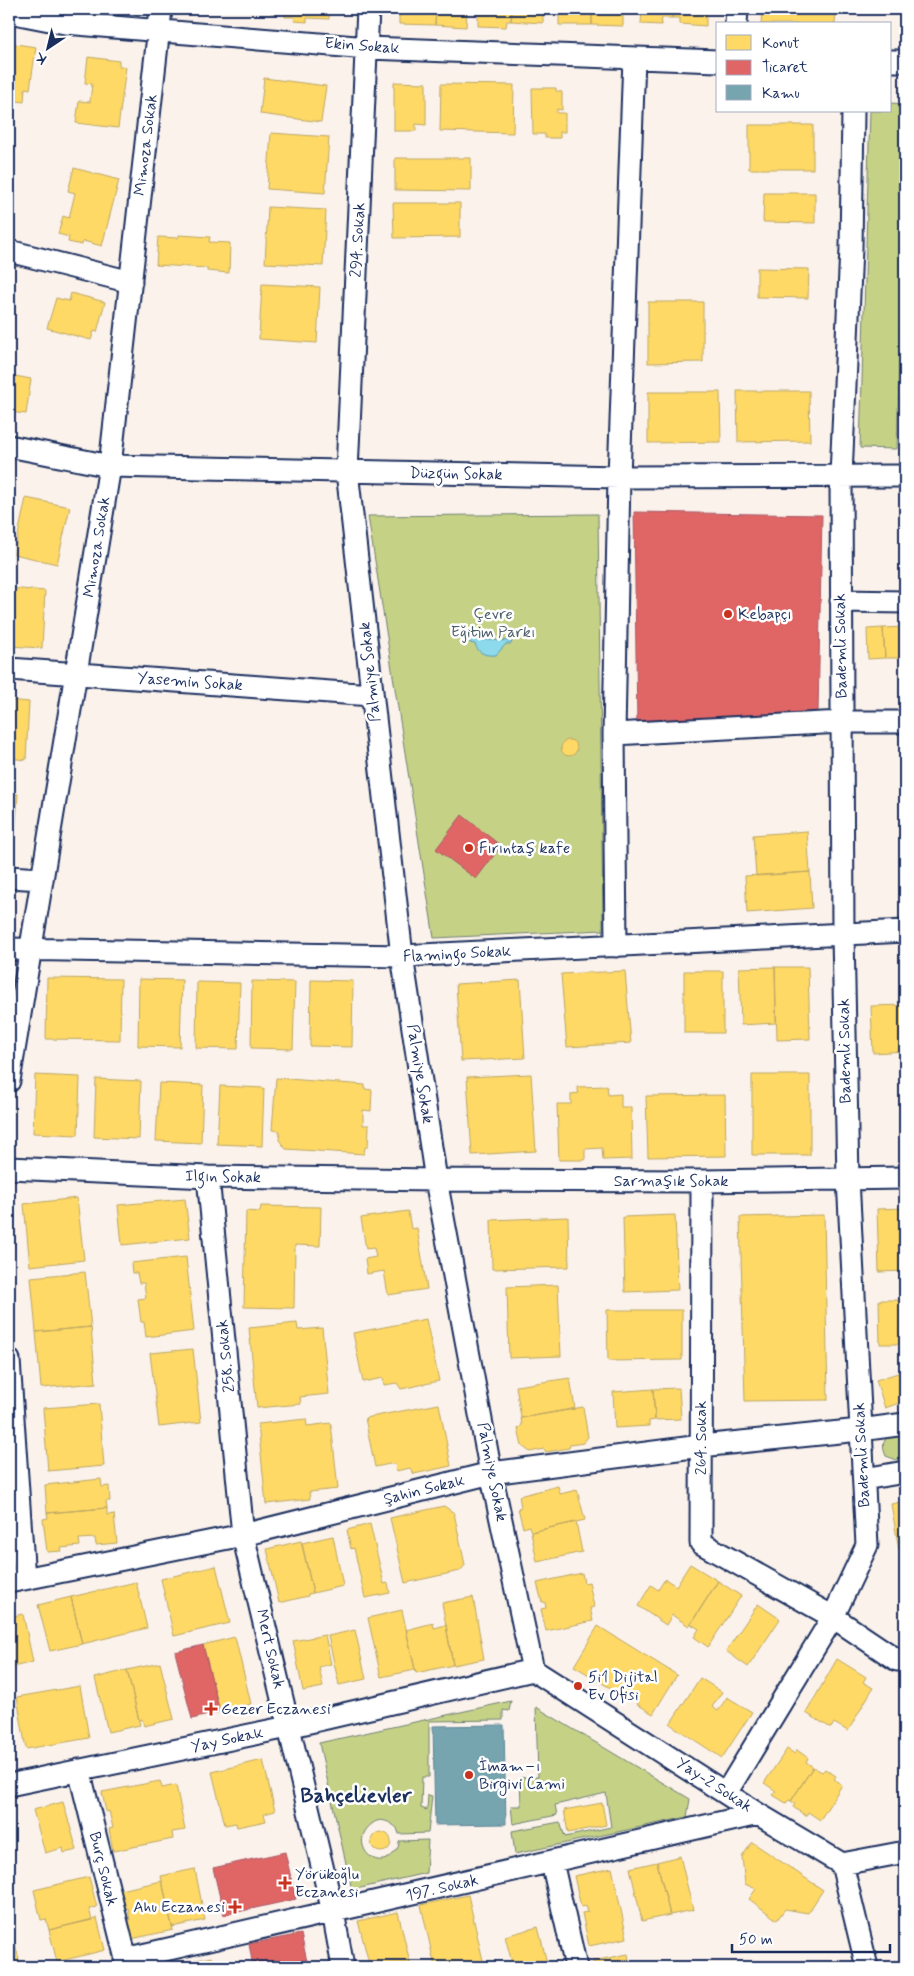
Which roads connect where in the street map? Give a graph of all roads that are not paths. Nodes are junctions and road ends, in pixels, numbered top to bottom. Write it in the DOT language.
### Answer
graph roads {
  1 [pos="161,9"];
  2 [pos="368,9"];
  3 [pos="737,9"];
  4 [pos="9,12"];
  5 [pos="736,22"];
  6 [pos="159,31"];
  7 [pos="368,48"];
  8 [pos="634,58"];
  9 [pos="716,61"];
  10 [pos="892,61"];
  11 [pos="905,61"];
  12 [pos="853,112"];
  13 [pos="9,251"];
  14 [pos="131,282"];
  15 [pos="9,446"];
  16 [pos="110,466"];
  17 [pos="347,471"];
  18 [pos="841,476"];
  19 [pos="905,476"];
  20 [pos="618,477"];
  21 [pos="841,601"];
  22 [pos="905,602"];
  23 [pos="9,669"];
  24 [pos="76,674"];
  25 [pos="372,695"];
  26 [pos="842,722"];
  27 [pos="905,722"];
  28 [pos="614,734"];
  29 [pos="9,877"];
  30 [pos="42,879"];
  31 [pos="905,931"];
  32 [pos="843,935"];
  33 [pos="616,946"];
  34 [pos="9,949"];
  35 [pos="30,949"];
  36 [pos="402,956"];
  37 [pos="9,1081"];
  38 [pos="9,1168"];
  39 [pos="208,1177"];
  40 [pos="905,1178"];
  41 [pos="848,1179"];
  42 [pos="436,1180"];
  43 [pos="702,1181"];
  44 [pos="9,1371"];
  45 [pos="905,1424"];
  46 [pos="860,1430"];
  47 [pos="701,1446"];
  48 [pos="905,1472"];
  49 [pos="491,1473"];
  50 [pos="864,1479"];
  51 [pos="243,1535"];
  52 [pos="16,1580"];
  53 [pos="833,1617"];
  54 [pos="905,1659"];
  55 [pos="533,1670"];
  56 [pos="288,1727"];
  57 [pos="79,1770"];
  58 [pos="9,1785"];
  59 [pos="726,1793"];
  60 [pos="758,1814"];
  61 [pos="905,1852"];
  62 [pos="552,1862"];
  63 [pos="842,1864"];
  64 [pos="333,1912"];
  65 [pos="127,1963"];
  66 [pos="343,1967"];
  67 [pos="576,1967"];
  68 [pos="866,1967"];
  1 -- 6 [label="street, Mimoza Sokak"];
  2 -- 7 [label="street, 294. Sokak"];
  3 -- 5 [label="street"];
  4 -- 6 [label="street, Ekin Sokak"];
  6 -- 7 [label="street, Ekin Sokak"];
  6 -- 14 [label="street, Mimoza Sokak"];
  7 -- 8 [label="street, Ekin Sokak"];
  7 -- 17 [label="street, 294. Sokak"];
  8 -- 9 [label="street, Ekin Sokak"];
  8 -- 20 [label="street"];
  10 -- 11 [label="street"];
  12 -- 18 [label="street, Bademli Sokak"];
  13 -- 14 [label="street"];
  14 -- 16 [label="street, Mimoza Sokak"];
  15 -- 16 [label="street, Düzgün Sokak"];
  16 -- 17 [label="street, Düzgün Sokak"];
  16 -- 24 [label="street, Mimoza Sokak"];
  17 -- 20 [label="street, Düzgün Sokak"];
  17 -- 25 [label="street, Palmiye Sokak"];
  18 -- 19 [label="street, Düzgün Sokak"];
  18 -- 20 [label="street, Düzgün Sokak"];
  18 -- 21 [label="street, Bademli Sokak"];
  20 -- 28 [label="street"];
  21 -- 22 [label="street"];
  21 -- 26 [label="street, Bademli Sokak"];
  23 -- 24 [label="street, Yasemin Sokak"];
  24 -- 25 [label="street, Yasemin Sokak"];
  24 -- 30 [label="street, Mimoza Sokak"];
  25 -- 36 [label="street, Palmiye Sokak"];
  26 -- 27 [label="street"];
  26 -- 28 [label="street"];
  26 -- 32 [label="street, Bademli Sokak"];
  28 -- 33 [label="street"];
  29 -- 30 [label="street"];
  30 -- 35 [label="street, Mimoza Sokak"];
  31 -- 32 [label="street, Flamingo Sokak"];
  32 -- 33 [label="street, Flamingo Sokak"];
  32 -- 41 [label="street, Bademli Sokak"];
  33 -- 36 [label="street, Flamingo Sokak"];
  34 -- 35 [label="street, Flamingo Sokak"];
  35 -- 36 [label="street, Flamingo Sokak"];
  35 -- 37 [label="street, Mimoza Sokak"];
  36 -- 42 [label="street, Palmiye Sokak"];
  38 -- 39 [label="street, Ilgın Sokak"];
  39 -- 42 [label="street, Ilgın Sokak"];
  39 -- 51 [label="street, 258. Sokak"];
  40 -- 41 [label="street, Sarmaşık Sokak"];
  41 -- 43 [label="street, Sarmaşık Sokak"];
  41 -- 46 [label="street, Bademli Sokak"];
  42 -- 43 [label="street, Sarmaşık Sokak"];
  42 -- 49 [label="street, Palmiye Sokak"];
  43 -- 47 [label="street, 264. Sokak"];
  44 -- 52 [label="street"];
  45 -- 46 [label="street, Şahin Sokak"];
  46 -- 47 [label="street, Şahin Sokak"];
  46 -- 50 [label="street, Bademli Sokak"];
  47 -- 49 [label="street, Şahin Sokak"];
  47 -- 53 [label="street, 264. Sokak"];
  48 -- 50 [label="street"];
  49 -- 51 [label="street, Şahin Sokak"];
  49 -- 55 [label="street, Palmiye Sokak"];
  50 -- 53 [label="street, Bademli Sokak"];
  51 -- 52 [label="street, Şahin Sokak"];
  51 -- 56 [label="street, Mert Sokak"];
  53 -- 54 [label="street"];
  53 -- 59 [label="street, Bademli Sokak"];
  55 -- 56 [label="street, Yay Sokak"];
  55 -- 59 [label="street, Yay-2 Sokak"];
  56 -- 57 [label="street, Yay Sokak"];
  56 -- 64 [label="street, Mert Sokak"];
  57 -- 58 [label="street, Yay Sokak"];
  57 -- 65 [label="street, Burç Sokak"];
  59 -- 60 [label="street, Yay-2 Sokak"];
  60 -- 62 [label="street, 197. Sokak"];
  60 -- 63 [label="street, Yay-2 Sokak"];
  61 -- 63 [label="street"];
  62 -- 64 [label="street, 197. Sokak"];
  62 -- 67 [label="street"];
  63 -- 68 [label="street"];
  64 -- 65 [label="street, 197. Sokak"];
  64 -- 66 [label="street, Mert Sokak"];
}
